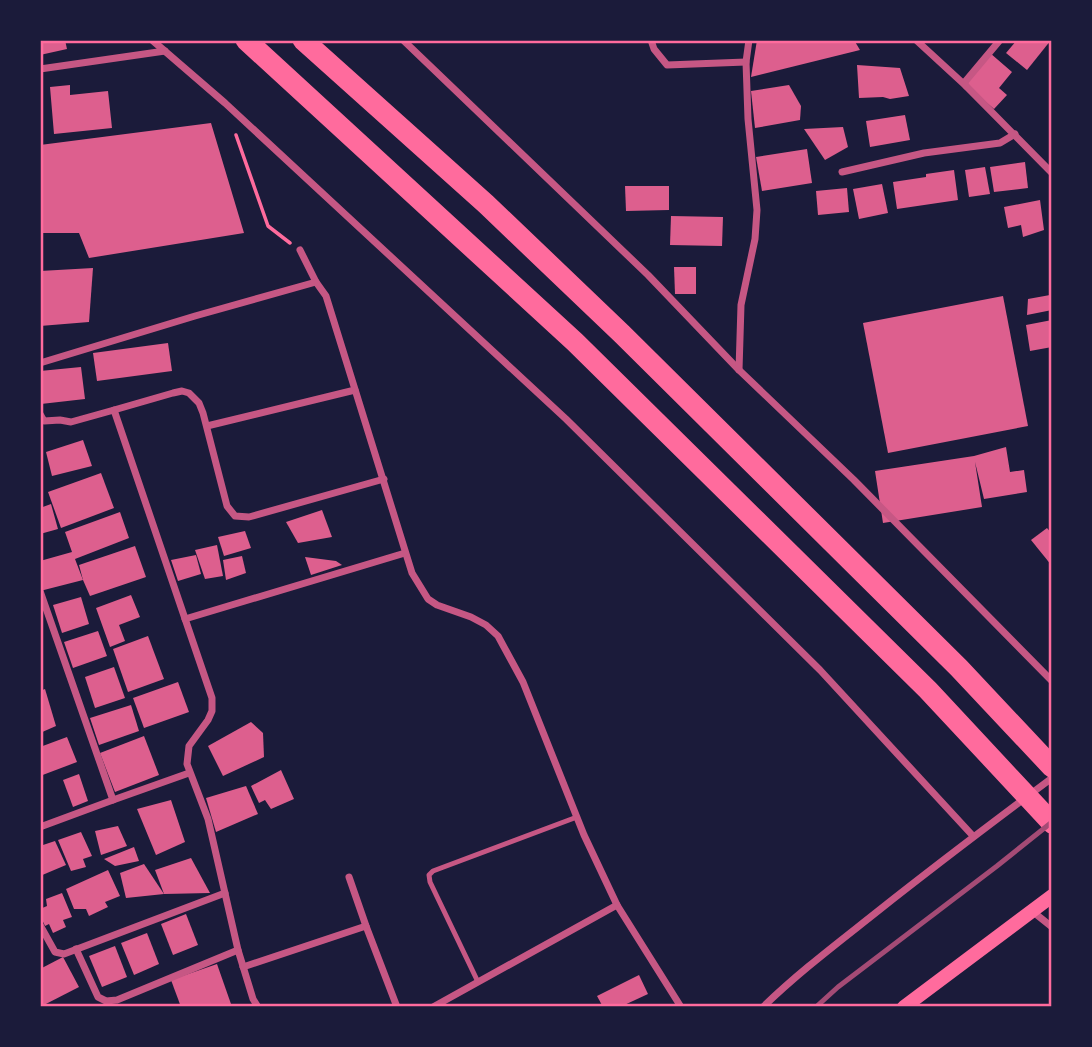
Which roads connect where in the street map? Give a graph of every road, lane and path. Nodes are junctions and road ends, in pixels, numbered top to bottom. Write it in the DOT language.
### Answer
graph roads {
  1 [pos="152,40"];
  2 [pos="246,40"];
  3 [pos="303,40"];
  4 [pos="403,40"];
  5 [pos="652,40"];
  6 [pos="749,40"];
  7 [pos="916,40"];
  8 [pos="1000,40"];
  9 [pos="165,51"];
  10 [pos="746,62"];
  11 [pos="40,69"];
  12 [pos="966,86"];
  13 [pos="225,103"];
  14 [pos="1014,134"];
  15 [pos="1050,169"];
  16 [pos="842,172"];
  17 [pos="300,250"];
  18 [pos="316,282"];
  19 [pos="40,363"];
  20 [pos="739,370"];
  21 [pos="355,390"];
  22 [pos="114,410"];
  23 [pos="40,414"];
  24 [pos="207,426"];
  25 [pos="384,479"];
  26 [pos="405,554"];
  27 [pos="40,590"];
  28 [pos="185,619"];
  29 [pos="1052,681"];
  30 [pos="1052,767"];
  31 [pos="190,773"];
  32 [pos="1052,778"];
  33 [pos="113,800"];
  34 [pos="577,817"];
  35 [pos="1052,822"];
  36 [pos="40,827"];
  37 [pos="974,836"];
  38 [pos="349,877"];
  39 [pos="225,893"];
  40 [pos="1052,896"];
  41 [pos="617,905"];
  42 [pos="1032,911"];
  43 [pos="40,925"];
  44 [pos="366,926"];
  45 [pos="1052,928"];
  46 [pos="76,949"];
  47 [pos="238,950"];
  48 [pos="243,967"];
  49 [pos="478,982"];
  50 [pos="258,1007"];
  51 [pos="397,1007"];
  52 [pos="433,1007"];
  53 [pos="681,1007"];
  54 [pos="763,1007"];
  55 [pos="904,1007"];
  1 -- 9 [label="street"];
  2 -- 35 [label="highway"];
  3 -- 30 [label="highway"];
  4 -- 20 [label="street"];
  5 -- 10 [label="street"];
  6 -- 10 [label="street"];
  7 -- 12 [label="street"];
  8 -- 12 [label="street"];
  9 -- 11 [label="street"];
  9 -- 13 [label="street"];
  10 -- 20 [label="street"];
  12 -- 14 [label="street"];
  13 -- 17 [label="path"];
  13 -- 37 [label="street"];
  14 -- 15 [label="street"];
  14 -- 16 [label="street"];
  17 -- 18 [label="street"];
  18 -- 19 [label="street"];
  18 -- 21 [label="street"];
  20 -- 29 [label="street"];
  21 -- 24 [label="street"];
  21 -- 25 [label="street"];
  22 -- 23 [label="street"];
  22 -- 24 [label="street"];
  22 -- 28 [label="street"];
  24 -- 25 [label="street"];
  25 -- 26 [label="street"];
  26 -- 28 [label="street"];
  26 -- 34 [label="street"];
  27 -- 33 [label="street"];
  28 -- 31 [label="street"];
  31 -- 33 [label="street"];
  31 -- 39 [label="street"];
  32 -- 37 [label="street"];
  33 -- 36 [label="street"];
  34 -- 41 [label="street"];
  34 -- 49 [label="lane"];
  37 -- 54 [label="street"];
  38 -- 44 [label="street"];
  39 -- 46 [label="street"];
  39 -- 47 [label="street"];
  40 -- 42 [label="main road"];
  41 -- 49 [label="street"];
  41 -- 53 [label="street"];
  42 -- 45 [label="street"];
  42 -- 55 [label="main road"];
  43 -- 46 [label="street"];
  44 -- 48 [label="street"];
  44 -- 51 [label="street"];
  46 -- 47 [label="street"];
  47 -- 48 [label="street"];
  48 -- 50 [label="street"];
  49 -- 52 [label="street"];
}
